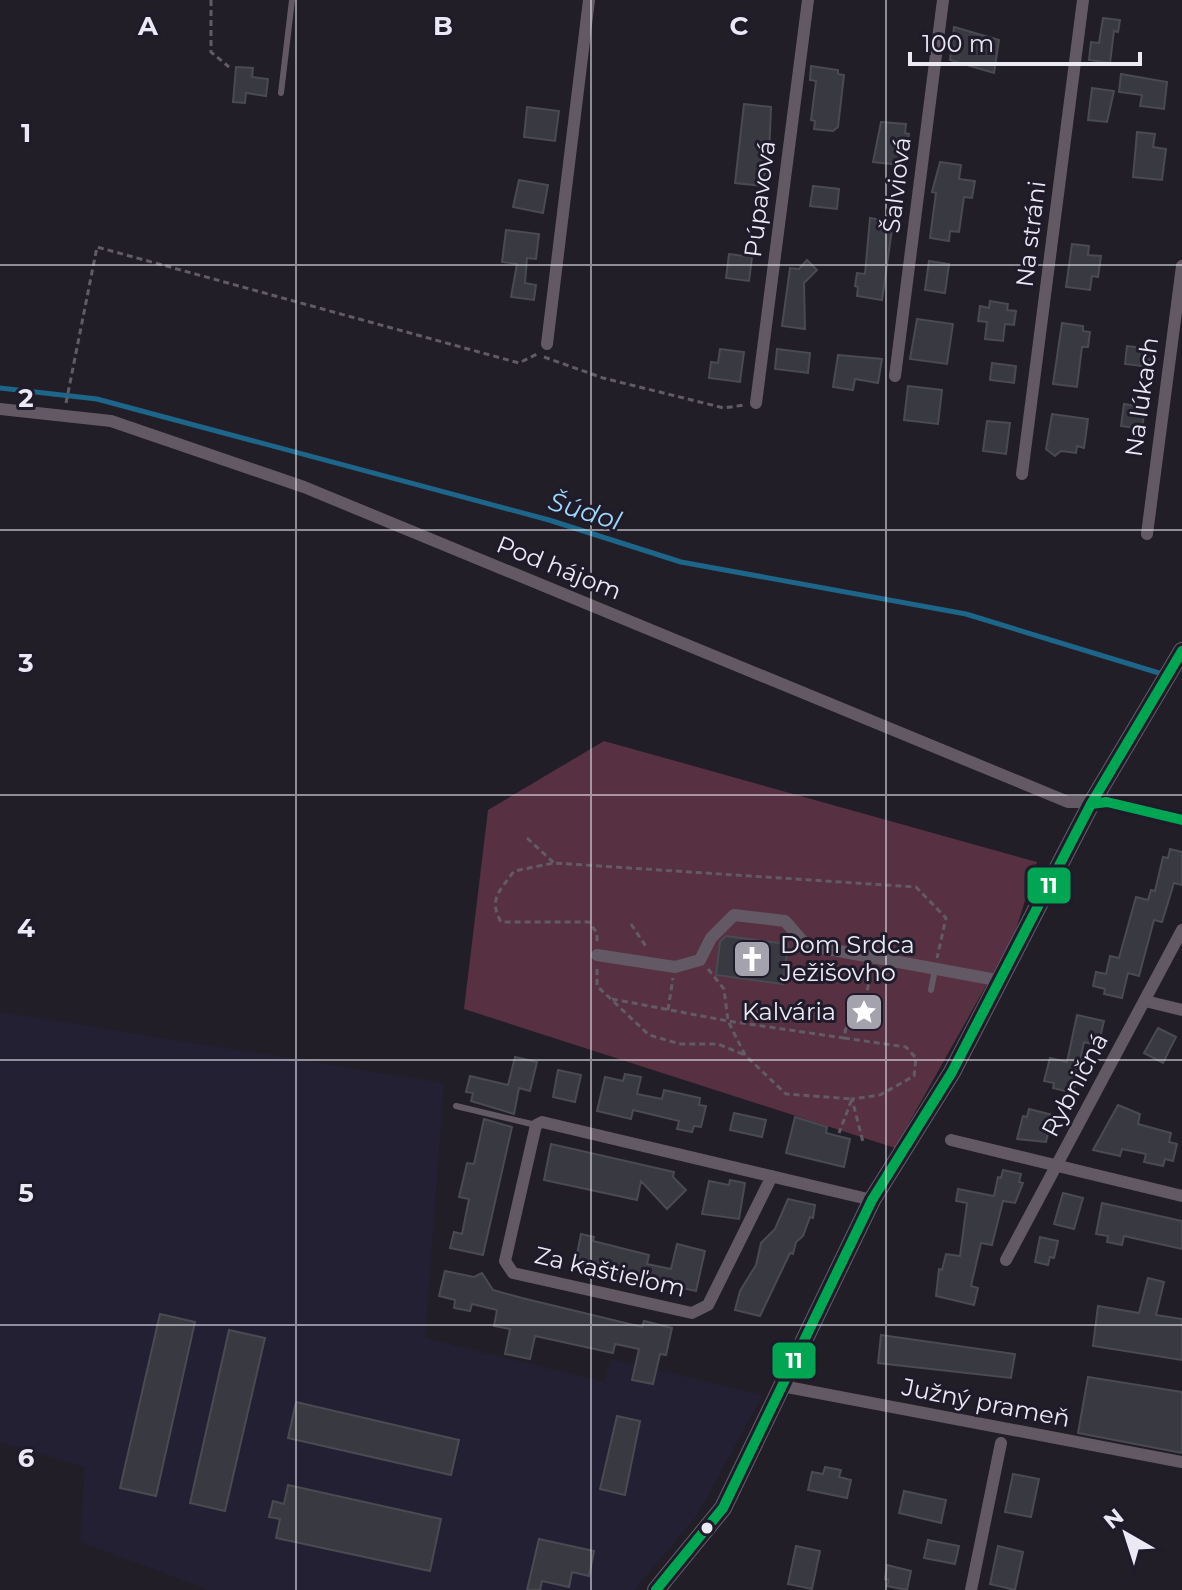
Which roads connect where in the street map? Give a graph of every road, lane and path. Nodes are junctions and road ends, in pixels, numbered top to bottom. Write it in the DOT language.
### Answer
graph roads {
  1 [pos="211,0"];
  2 [pos="292,0"];
  3 [pos="589,0"];
  4 [pos="808,0"];
  5 [pos="943,0"];
  6 [pos="1083,0"];
  7 [pos="229,67"];
  8 [pos="281,93"];
  9 [pos="1182,266"];
  10 [pos="547,344"];
  11 [pos="895,376"];
  12 [pos="66,403"];
  13 [pos="756,403"];
  14 [pos="0,409"];
  15 [pos="1022,474"];
  16 [pos="1147,534"];
  17 [pos="1182,651"];
  18 [pos="1091,804"];
  19 [pos="1182,820"];
  20 [pos="527,838"];
  21 [pos="554,863"];
  22 [pos="631,924"];
  23 [pos="1182,930"];
  24 [pos="597,955"];
  25 [pos="873,958"];
  26 [pos="700,960"];
  27 [pos="658,965"];
  28 [pos="675,967"];
  29 [pos="935,969"];
  30 [pos="1002,981"];
  31 [pos="931,990"];
  32 [pos="610,998"];
  33 [pos="1145,1001"];
  34 [pos="668,1010"];
  35 [pos="1182,1010"];
  36 [pos="728,1021"];
  37 [pos="844,1038"];
  38 [pos="745,1055"];
  39 [pos="852,1099"];
  40 [pos="456,1106"];
  41 [pos="536,1125"];
  42 [pos="839,1133"];
  43 [pos="951,1140"];
  44 [pos="863,1142"];
  45 [pos="1056,1168"];
  46 [pos="772,1176"];
  47 [pos="1182,1196"];
  48 [pos="872,1200"];
  49 [pos="1006,1260"];
  50 [pos="782,1386"];
  51 [pos="1001,1443"];
  52 [pos="1182,1462"];
  53 [pos="656,1590"];
  54 [pos="971,1590"];
  1 -- 7 [label="path"];
  2 -- 8 [label="lane"];
  3 -- 10 [label="street"];
  4 -- 13 [label="street, Púpavová"];
  5 -- 11 [label="street, Šalviová"];
  6 -- 15 [label="street, Na stráni"];
  9 -- 16 [label="street, Na lúkach"];
  12 -- 13 [label="path"];
  14 -- 18 [label="street, Pod hájom"];
  17 -- 18 [label="street"];
  18 -- 19 [label="street, Pod hájom"];
  18 -- 30 [label="street"];
  20 -- 21 [label="path"];
  21 -- 24 [label="path"];
  21 -- 29 [label="path"];
  22 -- 27 [label="path"];
  23 -- 33 [label="street, Rybničná"];
  24 -- 27 [label="street"];
  24 -- 32 [label="path"];
  25 -- 26 [label="street"];
  25 -- 29 [label="street"];
  25 -- 37 [label="path"];
  26 -- 28 [label="street"];
  26 -- 36 [label="path"];
  27 -- 28 [label="street"];
  28 -- 34 [label="path"];
  29 -- 30 [label="street"];
  29 -- 31 [label="lane"];
  30 -- 48 [label="street"];
  32 -- 34 [label="path"];
  32 -- 38 [label="path"];
  33 -- 35 [label="street"];
  33 -- 45 [label="street, Rybničná"];
  34 -- 36 [label="path"];
  36 -- 37 [label="path"];
  36 -- 38 [label="path"];
  37 -- 39 [label="path"];
  38 -- 39 [label="path"];
  39 -- 42 [label="path"];
  39 -- 44 [label="path"];
  40 -- 41 [label="lane"];
  41 -- 46 [label="street"];
  41 -- 46 [label="street, Za kaštieľom"];
  43 -- 45 [label="street"];
  45 -- 47 [label="street"];
  45 -- 49 [label="street, Rybničná"];
  46 -- 48 [label="street"];
  48 -- 50 [label="street"];
  50 -- 52 [label="street, Južný prameň"];
  50 -- 53 [label="street"];
  51 -- 54 [label="street"];
}
